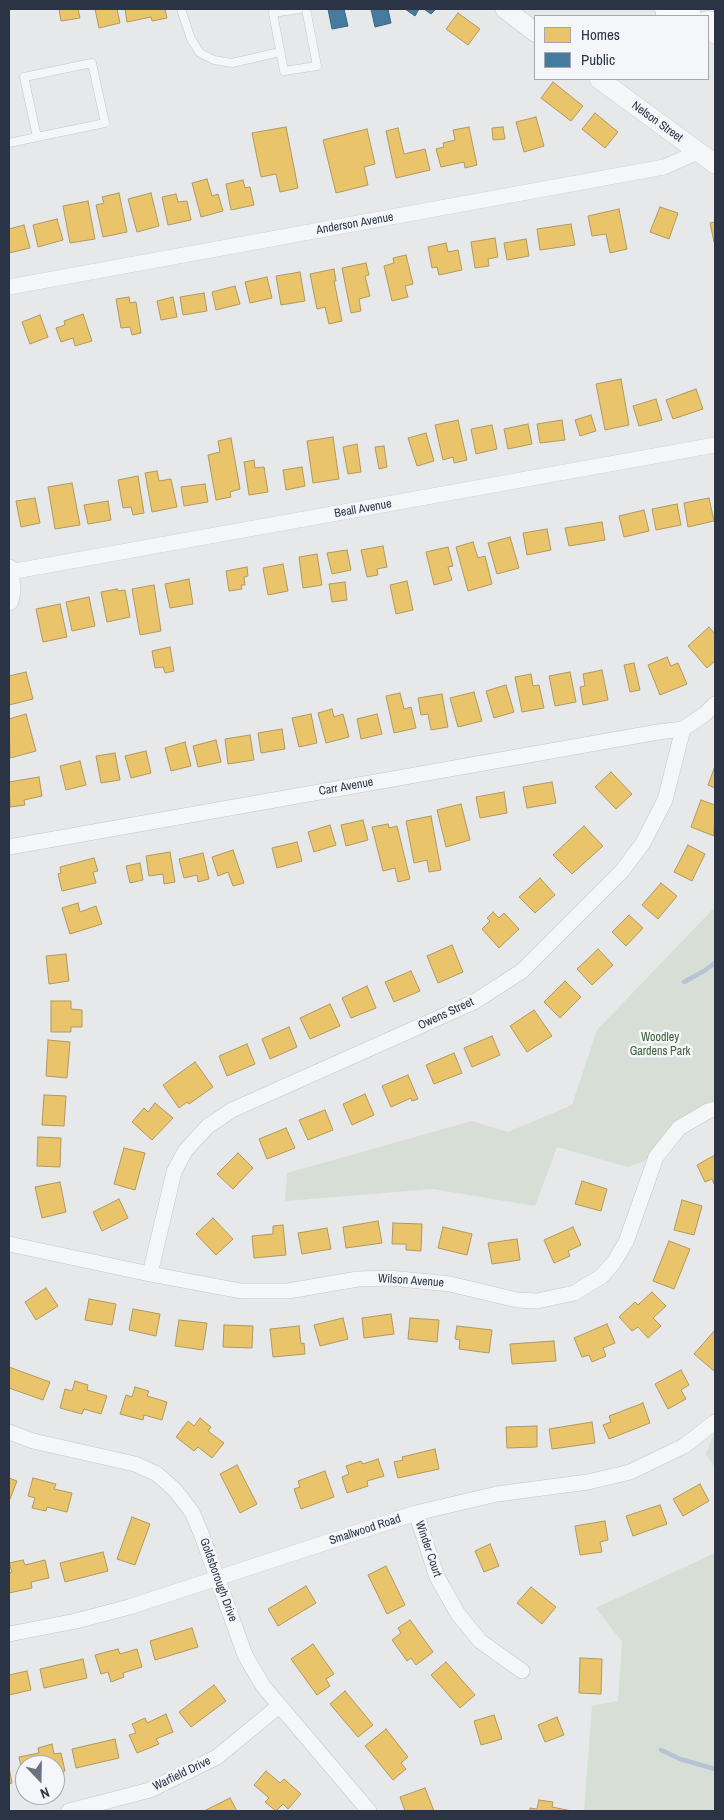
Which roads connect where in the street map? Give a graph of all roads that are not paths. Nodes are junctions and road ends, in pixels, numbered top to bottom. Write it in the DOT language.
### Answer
graph roads {
  1 [pos="181,9"];
  2 [pos="299,9"];
  3 [pos="306,9"];
  4 [pos="505,9"];
  5 [pos="669,9"];
  6 [pos="684,15"];
  7 [pos="534,31"];
  8 [pos="280,52"];
  9 [pos="600,80"];
  10 [pos="37,137"];
  11 [pos="9,143"];
  12 [pos="698,152"];
  13 [pos="715,164"];
  14 [pos="9,287"];
  15 [pos="715,445"];
  16 [pos="9,570"];
  17 [pos="9,601"];
  18 [pos="715,704"];
  19 [pos="683,729"];
  20 [pos="9,847"];
  21 [pos="715,1109"];
  22 [pos="9,1244"];
  23 [pos="150,1274"];
  24 [pos="715,1422"];
  25 [pos="9,1432"];
  26 [pos="416,1513"];
  27 [pos="217,1578"];
  28 [pos="9,1634"];
  29 [pos="522,1671"];
  30 [pos="280,1706"];
  31 [pos="69,1811"];
  32 [pos="369,1811"];
  1 -- 8 [label="lane"];
  2 -- 8 [label="lane"];
  3 -- 8 [label="lane"];
  4 -- 7 [label="street"];
  5 -- 6 [label="highway"];
  9 -- 12 [label="street, Nelson Street"];
  10 -- 10 [label="lane"];
  10 -- 11 [label="lane"];
  12 -- 13 [label="street, Nelson Street"];
  12 -- 14 [label="street, Anderson Avenue"];
  15 -- 16 [label="street, Beall Avenue"];
  16 -- 17 [label="street"];
  18 -- 19 [label="street"];
  19 -- 20 [label="street, Carr Avenue"];
  19 -- 23 [label="street, Owens Street"];
  21 -- 23 [label="street, Wilson Avenue"];
  22 -- 23 [label="street, Wilson Avenue"];
  24 -- 26 [label="street, Smallwood Road"];
  25 -- 27 [label="street, Goldsborough Drive"];
  26 -- 27 [label="street, Smallwood Road"];
  26 -- 29 [label="street, Winder Court"];
  27 -- 28 [label="street, Smallwood Road"];
  27 -- 30 [label="street, Goldsborough Drive"];
  30 -- 31 [label="street, Warfield Drive"];
  30 -- 32 [label="street, Goldsborough Drive"];
}
